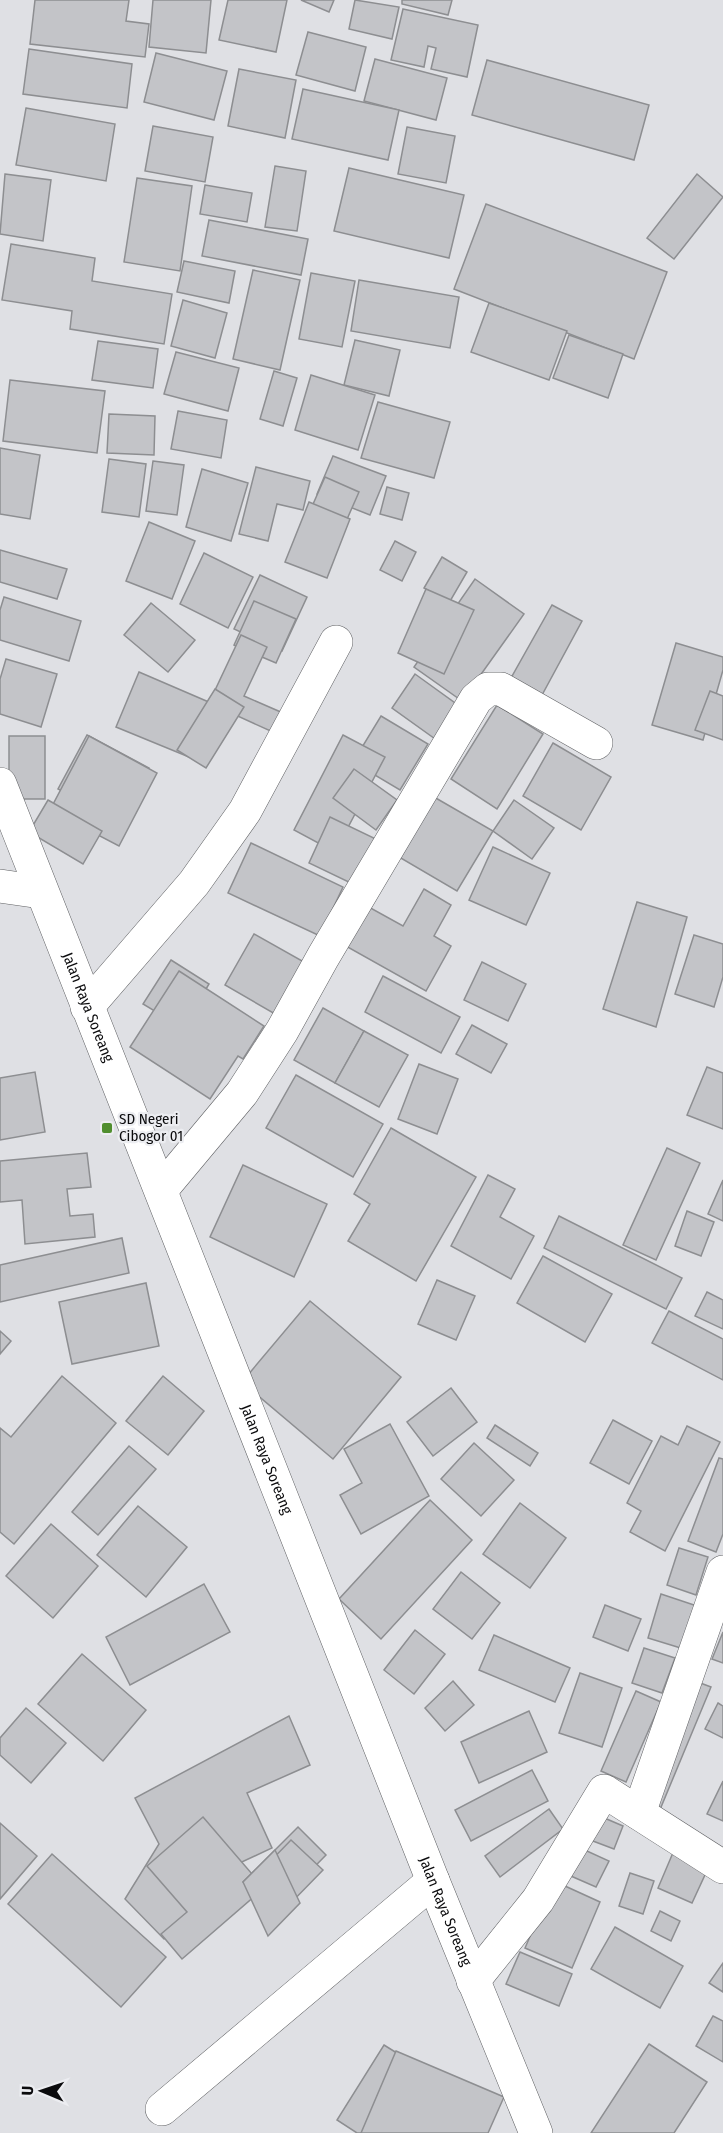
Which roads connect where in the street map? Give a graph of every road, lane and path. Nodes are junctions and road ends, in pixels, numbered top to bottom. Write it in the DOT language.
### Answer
graph roads {
  1 [pos="336,642"];
  2 [pos="596,743"];
  3 [pos="0,784"];
  4 [pos="0,886"];
  5 [pos="41,892"];
  6 [pos="87,1007"];
  7 [pos="161,1190"];
  8 [pos="723,1572"];
  9 [pos="639,1812"];
  10 [pos="723,1867"];
  11 [pos="433,1881"];
  12 [pos="473,1981"];
  13 [pos="162,2109"];
  14 [pos="528,2127"];
  1 -- 6 [label="street"];
  2 -- 7 [label="street"];
  3 -- 5 [label="street, Jalan Raya Soreang"];
  4 -- 5 [label="street"];
  5 -- 6 [label="street, Jalan Raya Soreang"];
  6 -- 7 [label="street, Jalan Raya Soreang"];
  7 -- 11 [label="street, Jalan Raya Soreang"];
  8 -- 9 [label="street"];
  9 -- 10 [label="street"];
  9 -- 12 [label="street"];
  11 -- 12 [label="street, Jalan Raya Soreang"];
  11 -- 13 [label="street"];
  12 -- 14 [label="street, Jalan Raya Soreang"];
}
